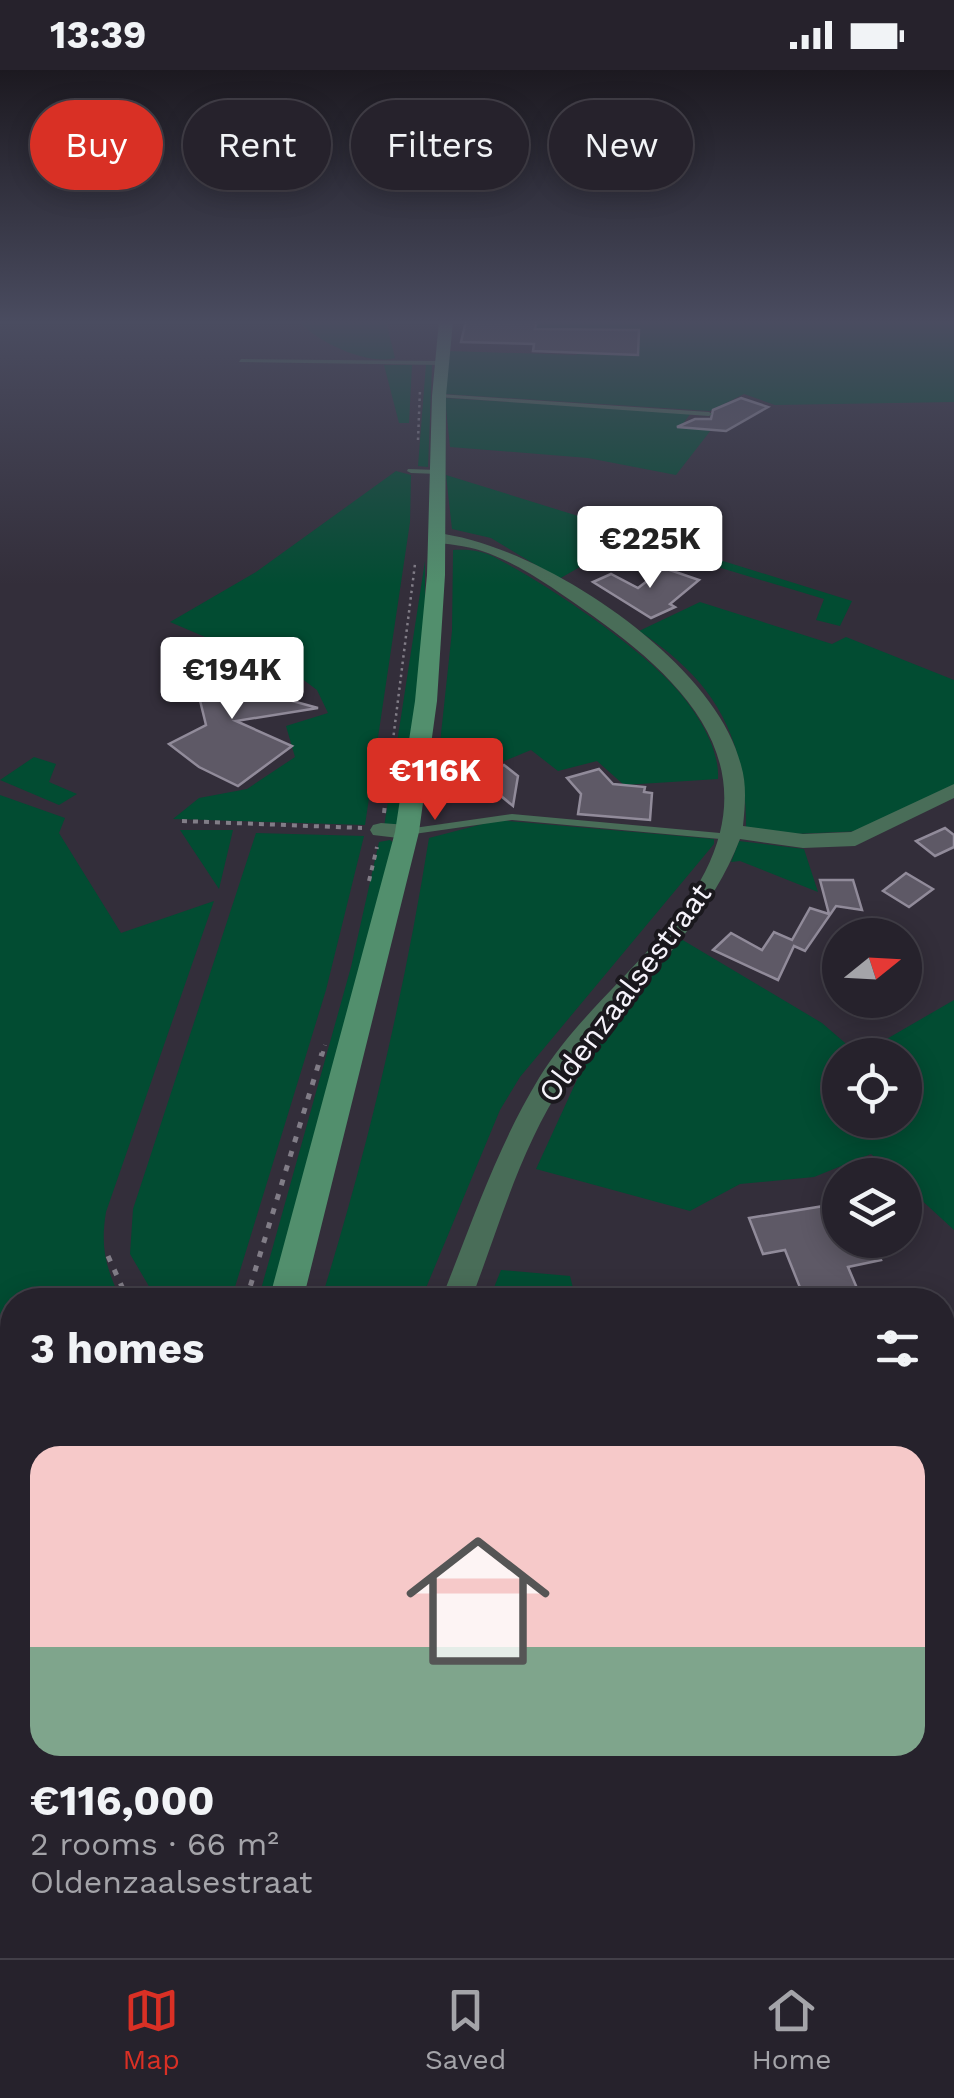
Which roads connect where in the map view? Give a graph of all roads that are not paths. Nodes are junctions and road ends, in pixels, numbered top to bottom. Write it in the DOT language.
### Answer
graph roads {
  1 [pos="438,409"];
  2 [pos="635,409"];
  3 [pos="709,414"];
  4 [pos="411,472"];
  5 [pos="438,472"];
  6 [pos="436,538"];
  7 [pos="954,790"];
  8 [pos="382,830"];
  9 [pos="407,832"];
  10 [pos="732,834"];
  11 [pos="289,1288"];
  12 [pos="461,1288"];
  1 -- 5 [label="main road"];
  2 -- 3 [label="lane"];
  4 -- 5 [label="lane"];
  5 -- 6 [label="main road"];
  6 -- 9 [label="main road"];
  6 -- 10 [label="street, Oldenzaalsestraat"];
  7 -- 10 [label="street"];
  8 -- 9 [label="street"];
  9 -- 10 [label="lane"];
  9 -- 11 [label="main road"];
  10 -- 12 [label="street, Oldenzaalsestraat"];
}
